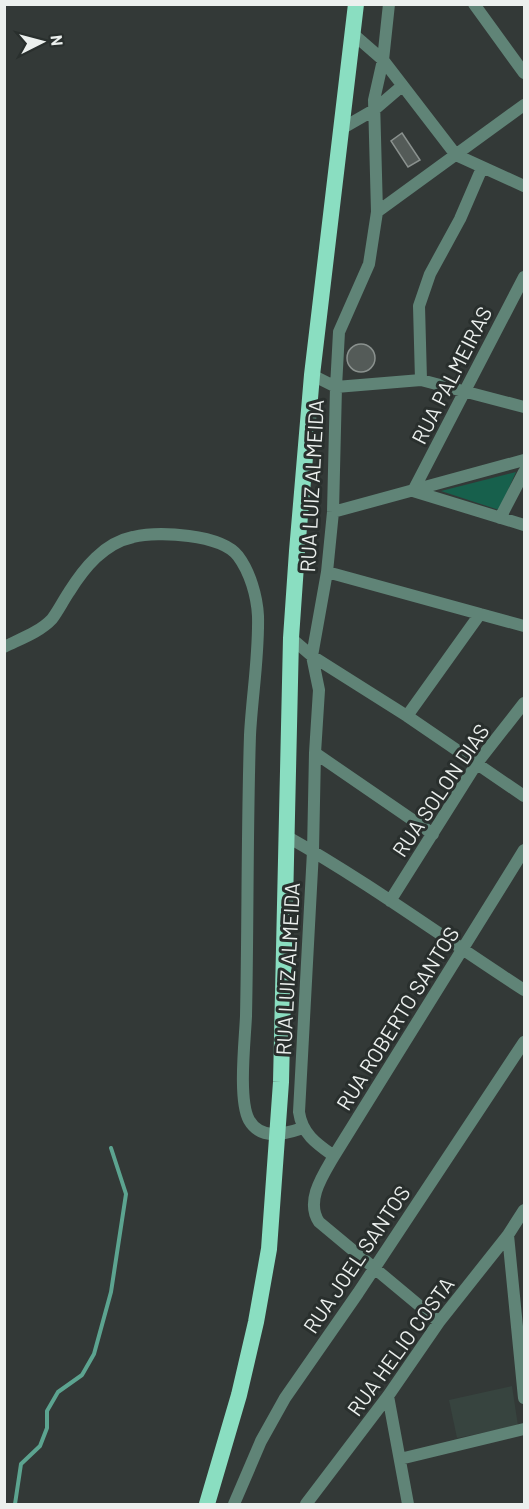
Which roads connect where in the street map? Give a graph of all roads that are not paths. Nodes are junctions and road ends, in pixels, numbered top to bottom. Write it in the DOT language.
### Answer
graph roads {
  1 [pos="356,4"];
  2 [pos="389,4"];
  3 [pos="474,4"];
  4 [pos="352,33"];
  5 [pos="383,60"];
  6 [pos="525,73"];
  7 [pos="402,86"];
  8 [pos="525,105"];
  9 [pos="374,111"];
  10 [pos="341,129"];
  11 [pos="456,155"];
  12 [pos="482,168"];
  13 [pos="525,186"];
  14 [pos="377,212"];
  15 [pos="525,277"];
  16 [pos="312,375"];
  17 [pos="421,380"];
  18 [pos="336,387"];
  19 [pos="464,391"];
  20 [pos="525,407"];
  21 [pos="525,460"];
  22 [pos="525,472"];
  23 [pos="413,491"];
  24 [pos="333,512"];
  25 [pos="500,518"];
  26 [pos="525,525"];
  27 [pos="327,572"];
  28 [pos="480,614"];
  29 [pos="525,626"];
  30 [pos="291,638"];
  31 [pos="4,647"];
  32 [pos="312,656"];
  33 [pos="525,703"];
  34 [pos="407,716"];
  35 [pos="315,753"];
  36 [pos="477,764"];
  37 [pos="525,796"];
  38 [pos="433,834"];
  39 [pos="286,836"];
  40 [pos="525,850"];
  41 [pos="313,851"];
  42 [pos="390,901"];
  43 [pos="463,951"];
  44 [pos="525,990"];
  45 [pos="525,1042"];
  46 [pos="303,1128"];
  47 [pos="278,1135"];
  48 [pos="334,1156"];
  49 [pos="525,1210"];
  50 [pos="508,1234"];
  51 [pos="374,1270"];
  52 [pos="439,1322"];
  53 [pos="522,1341"];
  54 [pos="388,1396"];
  55 [pos="525,1398"];
  56 [pos="525,1430"];
  57 [pos="400,1459"];
  58 [pos="207,1504"];
  59 [pos="234,1504"];
  60 [pos="306,1504"];
  61 [pos="408,1504"];
  1 -- 4 [label="highway"];
  2 -- 5 [label="street, RUA LUIZ ALMEIDA"];
  3 -- 6 [label="street"];
  4 -- 5 [label="street"];
  4 -- 10 [label="highway"];
  5 -- 7 [label="street"];
  5 -- 9 [label="street, RUA LUIZ ALMEIDA"];
  7 -- 9 [label="street"];
  7 -- 11 [label="street"];
  8 -- 11 [label="street"];
  9 -- 10 [label="street"];
  9 -- 14 [label="street, RUA LUIZ ALMEIDA"];
  10 -- 16 [label="highway"];
  11 -- 12 [label="street"];
  11 -- 14 [label="street"];
  12 -- 13 [label="street"];
  12 -- 17 [label="street"];
  14 -- 18 [label="street, RUA LUIZ ALMEIDA"];
  15 -- 19 [label="street, RUA PALMEIRAS"];
  16 -- 18 [label="street"];
  16 -- 30 [label="highway"];
  17 -- 18 [label="street"];
  17 -- 19 [label="street"];
  18 -- 24 [label="street, RUA LUIZ ALMEIDA"];
  19 -- 20 [label="street"];
  19 -- 23 [label="street, RUA PALMEIRAS"];
  21 -- 23 [label="street"];
  22 -- 25 [label="street"];
  23 -- 24 [label="street"];
  23 -- 25 [label="street"];
  24 -- 27 [label="street, RUA LUIZ ALMEIDA"];
  25 -- 26 [label="street"];
  27 -- 28 [label="street"];
  27 -- 32 [label="street, RUA LUIZ ALMEIDA"];
  28 -- 29 [label="street"];
  28 -- 34 [label="street"];
  30 -- 32 [label="street"];
  30 -- 39 [label="highway"];
  31 -- 47 [label="street"];
  32 -- 34 [label="street"];
  32 -- 35 [label="street, RUA LUIZ ALMEIDA"];
  33 -- 36 [label="street, RUA SOLON DIAS"];
  34 -- 36 [label="street"];
  35 -- 38 [label="street"];
  35 -- 41 [label="street, RUA LUIZ ALMEIDA"];
  36 -- 37 [label="street"];
  36 -- 38 [label="street, RUA SOLON DIAS"];
  38 -- 42 [label="street, RUA SOLON DIAS"];
  39 -- 41 [label="street"];
  39 -- 47 [label="highway"];
  40 -- 43 [label="street, RUA ROBERTO SANTOS"];
  41 -- 42 [label="street"];
  41 -- 46 [label="street, RUA LUIZ ALMEIDA"];
  42 -- 43 [label="street"];
  43 -- 44 [label="street"];
  43 -- 48 [label="street, RUA ROBERTO SANTOS"];
  45 -- 51 [label="street, RUA JOEL SANTOS"];
  46 -- 47 [label="street"];
  46 -- 48 [label="street"];
  47 -- 58 [label="highway"];
  48 -- 51 [label="street, RUA ROBERTO SANTOS"];
  49 -- 50 [label="street, RUA HELIO COSTA"];
  50 -- 52 [label="street, RUA HELIO COSTA"];
  50 -- 53 [label="street"];
  51 -- 52 [label="street"];
  51 -- 59 [label="street, RUA JOEL SANTOS"];
  52 -- 54 [label="street, RUA HELIO COSTA"];
  53 -- 55 [label="street"];
  54 -- 57 [label="street"];
  54 -- 60 [label="street, RUA HELIO COSTA"];
  56 -- 57 [label="street"];
  57 -- 61 [label="street"];
}
